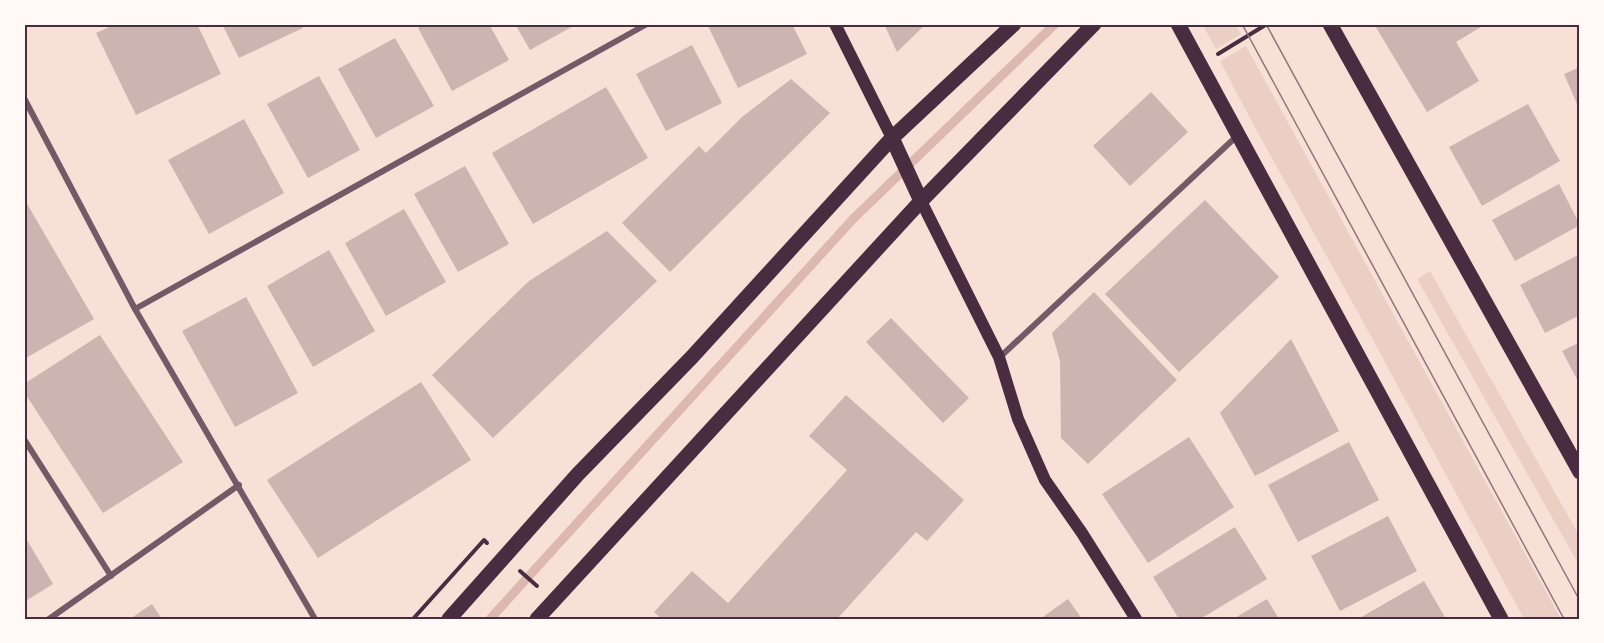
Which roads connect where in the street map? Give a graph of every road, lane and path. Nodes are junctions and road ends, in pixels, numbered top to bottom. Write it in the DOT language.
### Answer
graph roads {
  1 [pos="646,24"];
  2 [pos="834,24"];
  3 [pos="1014,24"];
  4 [pos="1094,24"];
  5 [pos="1178,24"];
  6 [pos="1267,24"];
  7 [pos="1330,24"];
  8 [pos="1202,64"];
  9 [pos="24,98"];
  10 [pos="1239,134"];
  11 [pos="895,144"];
  12 [pos="917,194"];
  13 [pos="135,309"];
  14 [pos="999,357"];
  15 [pos="24,439"];
  16 [pos="1580,471"];
  17 [pos="239,485"];
  18 [pos="493,547"];
  19 [pos="518,570"];
  20 [pos="111,576"];
  21 [pos="544,592"];
  22 [pos="49,619"];
  23 [pos="315,619"];
  24 [pos="413,619"];
  25 [pos="449,619"];
  26 [pos="537,619"];
  27 [pos="1136,619"];
  28 [pos="1501,619"];
  1 -- 13 [label="street"];
  2 -- 11 [label="main road"];
  3 -- 11 [label="main road"];
  4 -- 12 [label="main road"];
  5 -- 8 [label="main road"];
  6 -- 8 [label="path"];
  7 -- 16 [label="main road"];
  8 -- 10 [label="main road"];
  9 -- 13 [label="street"];
  10 -- 14 [label="street"];
  10 -- 28 [label="main road"];
  11 -- 12 [label="main road"];
  11 -- 25 [label="main road"];
  12 -- 14 [label="main road"];
  12 -- 26 [label="main road"];
  13 -- 17 [label="street"];
  14 -- 27 [label="main road"];
  15 -- 20 [label="street"];
  17 -- 20 [label="street"];
  17 -- 23 [label="street"];
  18 -- 24 [label="path"];
  19 -- 21 [label="path"];
  20 -- 22 [label="street"];
}
